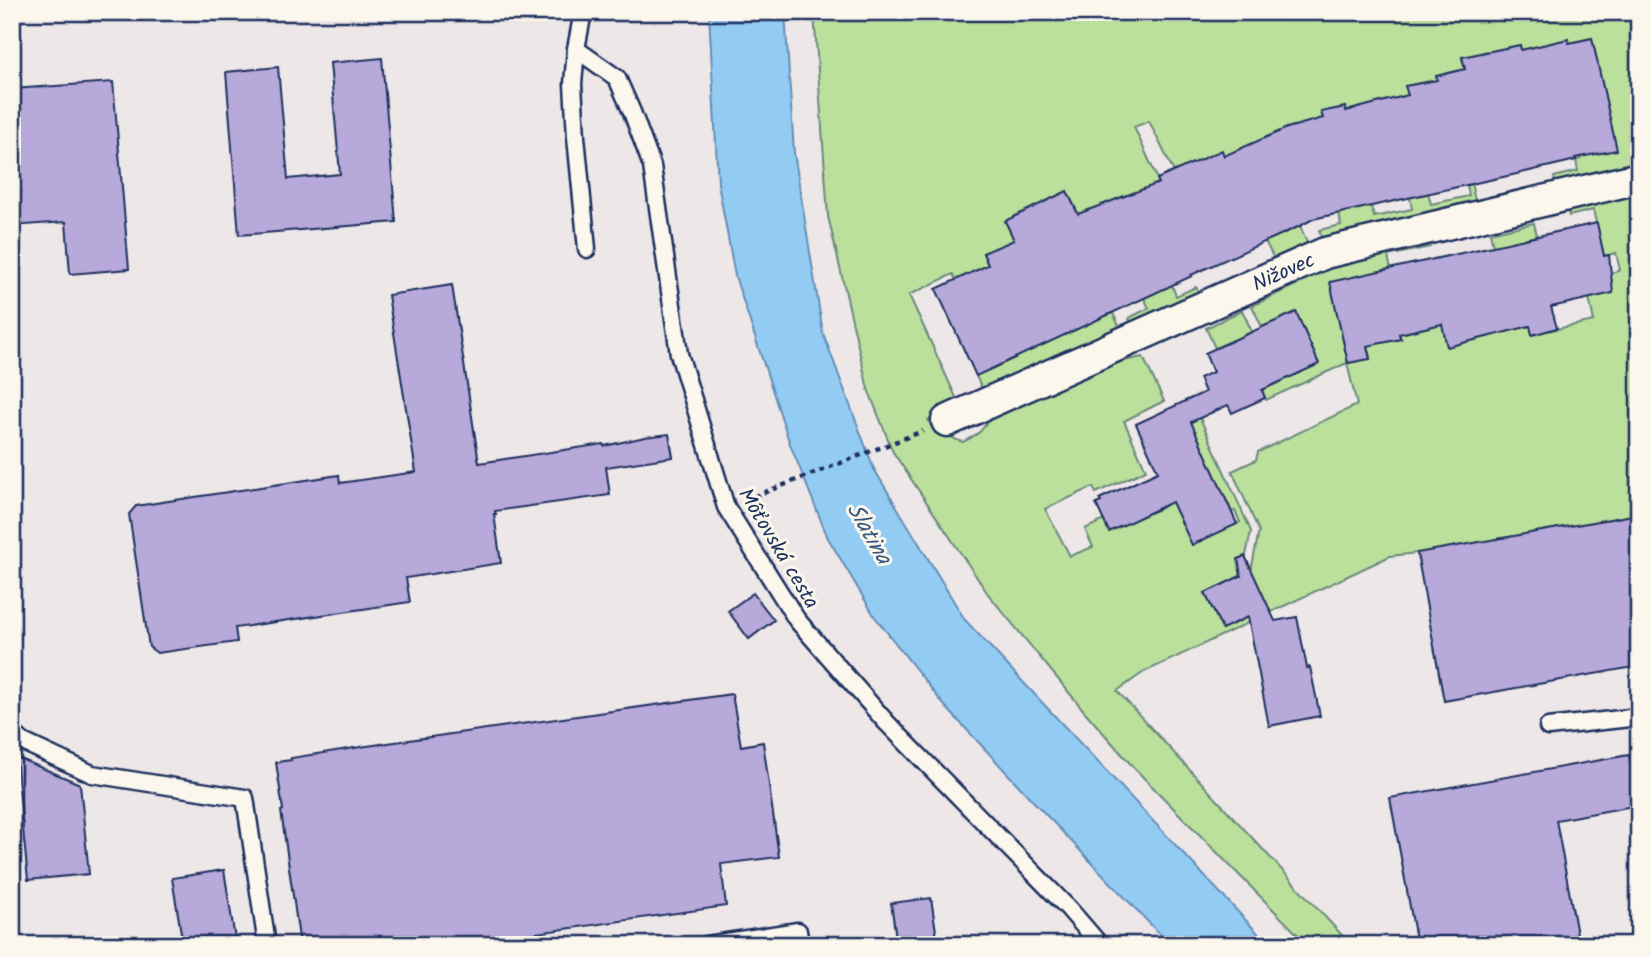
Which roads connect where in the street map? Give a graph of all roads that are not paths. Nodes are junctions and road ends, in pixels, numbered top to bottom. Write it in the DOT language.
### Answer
graph roads {
  1 [pos="583,12"];
  2 [pos="576,49"];
  3 [pos="1639,178"];
  4 [pos="587,249"];
  5 [pos="947,421"];
  6 [pos="1639,717"];
  7 [pos="1548,727"];
  8 [pos="12,732"];
  9 [pos="267,945"];
  10 [pos="707,945"];
  11 [pos="800,945"];
  12 [pos="1100,945"];
  1 -- 2 [label="lane"];
  2 -- 4 [label="lane"];
  2 -- 12 [label="lane, Môťovská cesta"];
  3 -- 5 [label="street, Nižovec"];
  6 -- 7 [label="lane"];
  8 -- 9 [label="lane"];
  10 -- 11 [label="lane"];
}
